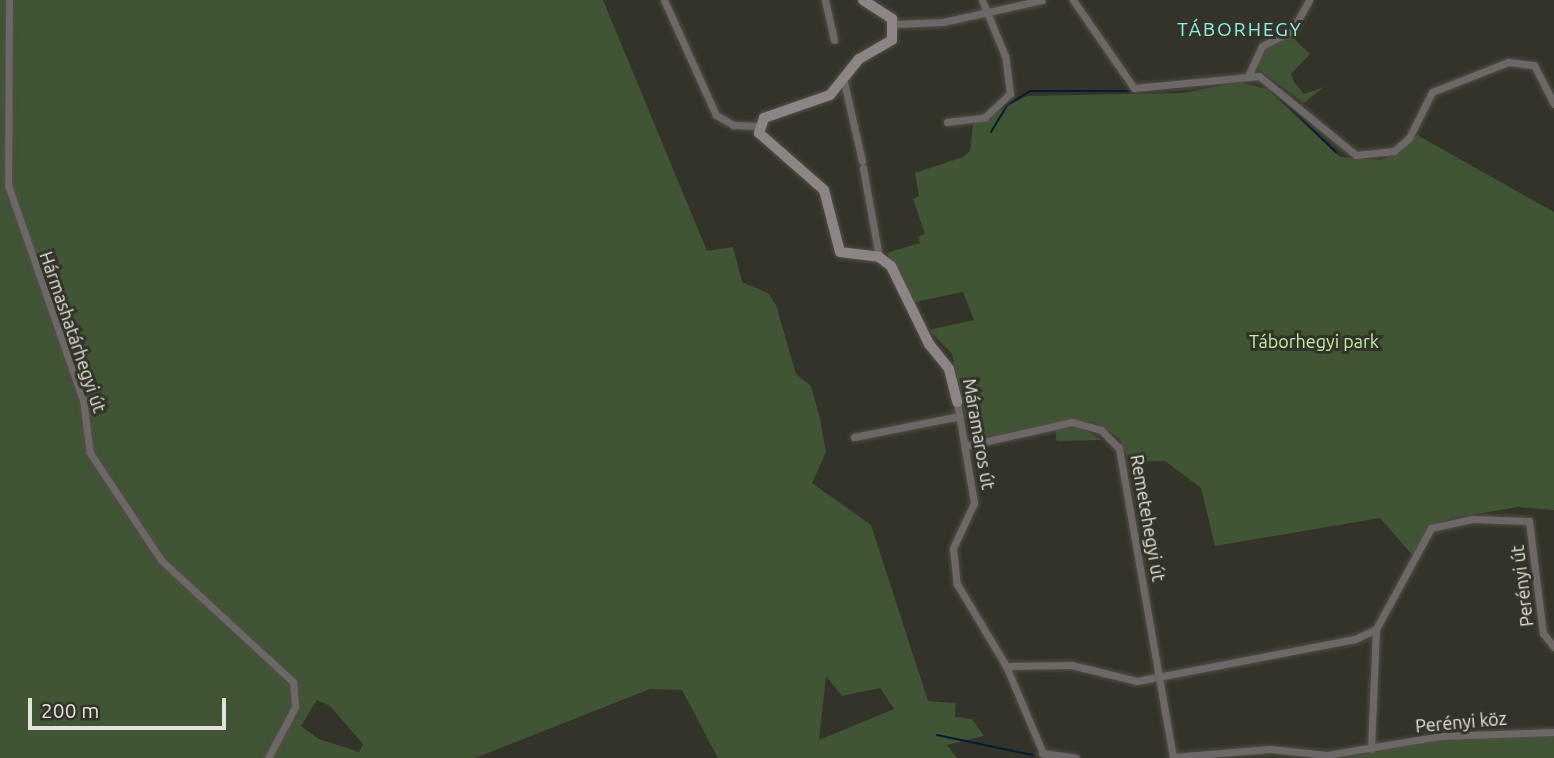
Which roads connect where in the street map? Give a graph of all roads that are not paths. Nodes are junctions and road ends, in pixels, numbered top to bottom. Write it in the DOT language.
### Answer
graph roads {
  1 [pos="9,0"];
  2 [pos="663,0"];
  3 [pos="825,0"];
  4 [pos="863,0"];
  5 [pos="982,0"];
  6 [pos="1042,0"];
  7 [pos="1073,0"];
  8 [pos="1309,0"];
  9 [pos="986,13"];
  10 [pos="894,24"];
  11 [pos="834,40"];
  12 [pos="1249,74"];
  13 [pos="844,82"];
  14 [pos="1554,104"];
  15 [pos="947,122"];
  16 [pos="759,126"];
  17 [pos="879,257"];
  18 [pos="957,402"];
  19 [pos="960,416"];
  20 [pos="854,436"];
  21 [pos="965,446"];
  22 [pos="1376,629"];
  23 [pos="1554,647"];
  24 [pos="1006,666"];
  25 [pos="1157,679"];
  26 [pos="1554,732"];
  27 [pos="1371,749"];
  28 [pos="1043,756"];
  29 [pos="268,758"];
  30 [pos="1076,758"];
  31 [pos="1173,758"];
  1 -- 29 [label="street, Hármashatárhegyi út"];
  2 -- 16 [label="street"];
  3 -- 11 [label="street"];
  4 -- 10 [label="street"];
  5 -- 9 [label="street"];
  6 -- 9 [label="street"];
  7 -- 12 [label="street"];
  8 -- 12 [label="street"];
  9 -- 10 [label="street"];
  9 -- 15 [label="street"];
  10 -- 13 [label="street"];
  12 -- 14 [label="street"];
  13 -- 16 [label="street"];
  13 -- 17 [label="street"];
  16 -- 17 [label="street"];
  17 -- 18 [label="street, Máramaros út"];
  18 -- 19 [label="street, Máramaros út"];
  19 -- 20 [label="street"];
  19 -- 21 [label="street, Máramaros út"];
  21 -- 24 [label="street, Máramaros út"];
  21 -- 25 [label="street, Remetehegyi út"];
  22 -- 23 [label="street, Perényi út"];
  22 -- 25 [label="street"];
  22 -- 27 [label="street, Perényi út"];
  24 -- 25 [label="street"];
  24 -- 28 [label="street, Máramaros út"];
  25 -- 31 [label="street, Remetehegyi út"];
  26 -- 27 [label="street, Perényi köz"];
  27 -- 31 [label="street, Perényi köz"];
  28 -- 30 [label="street"];
}
